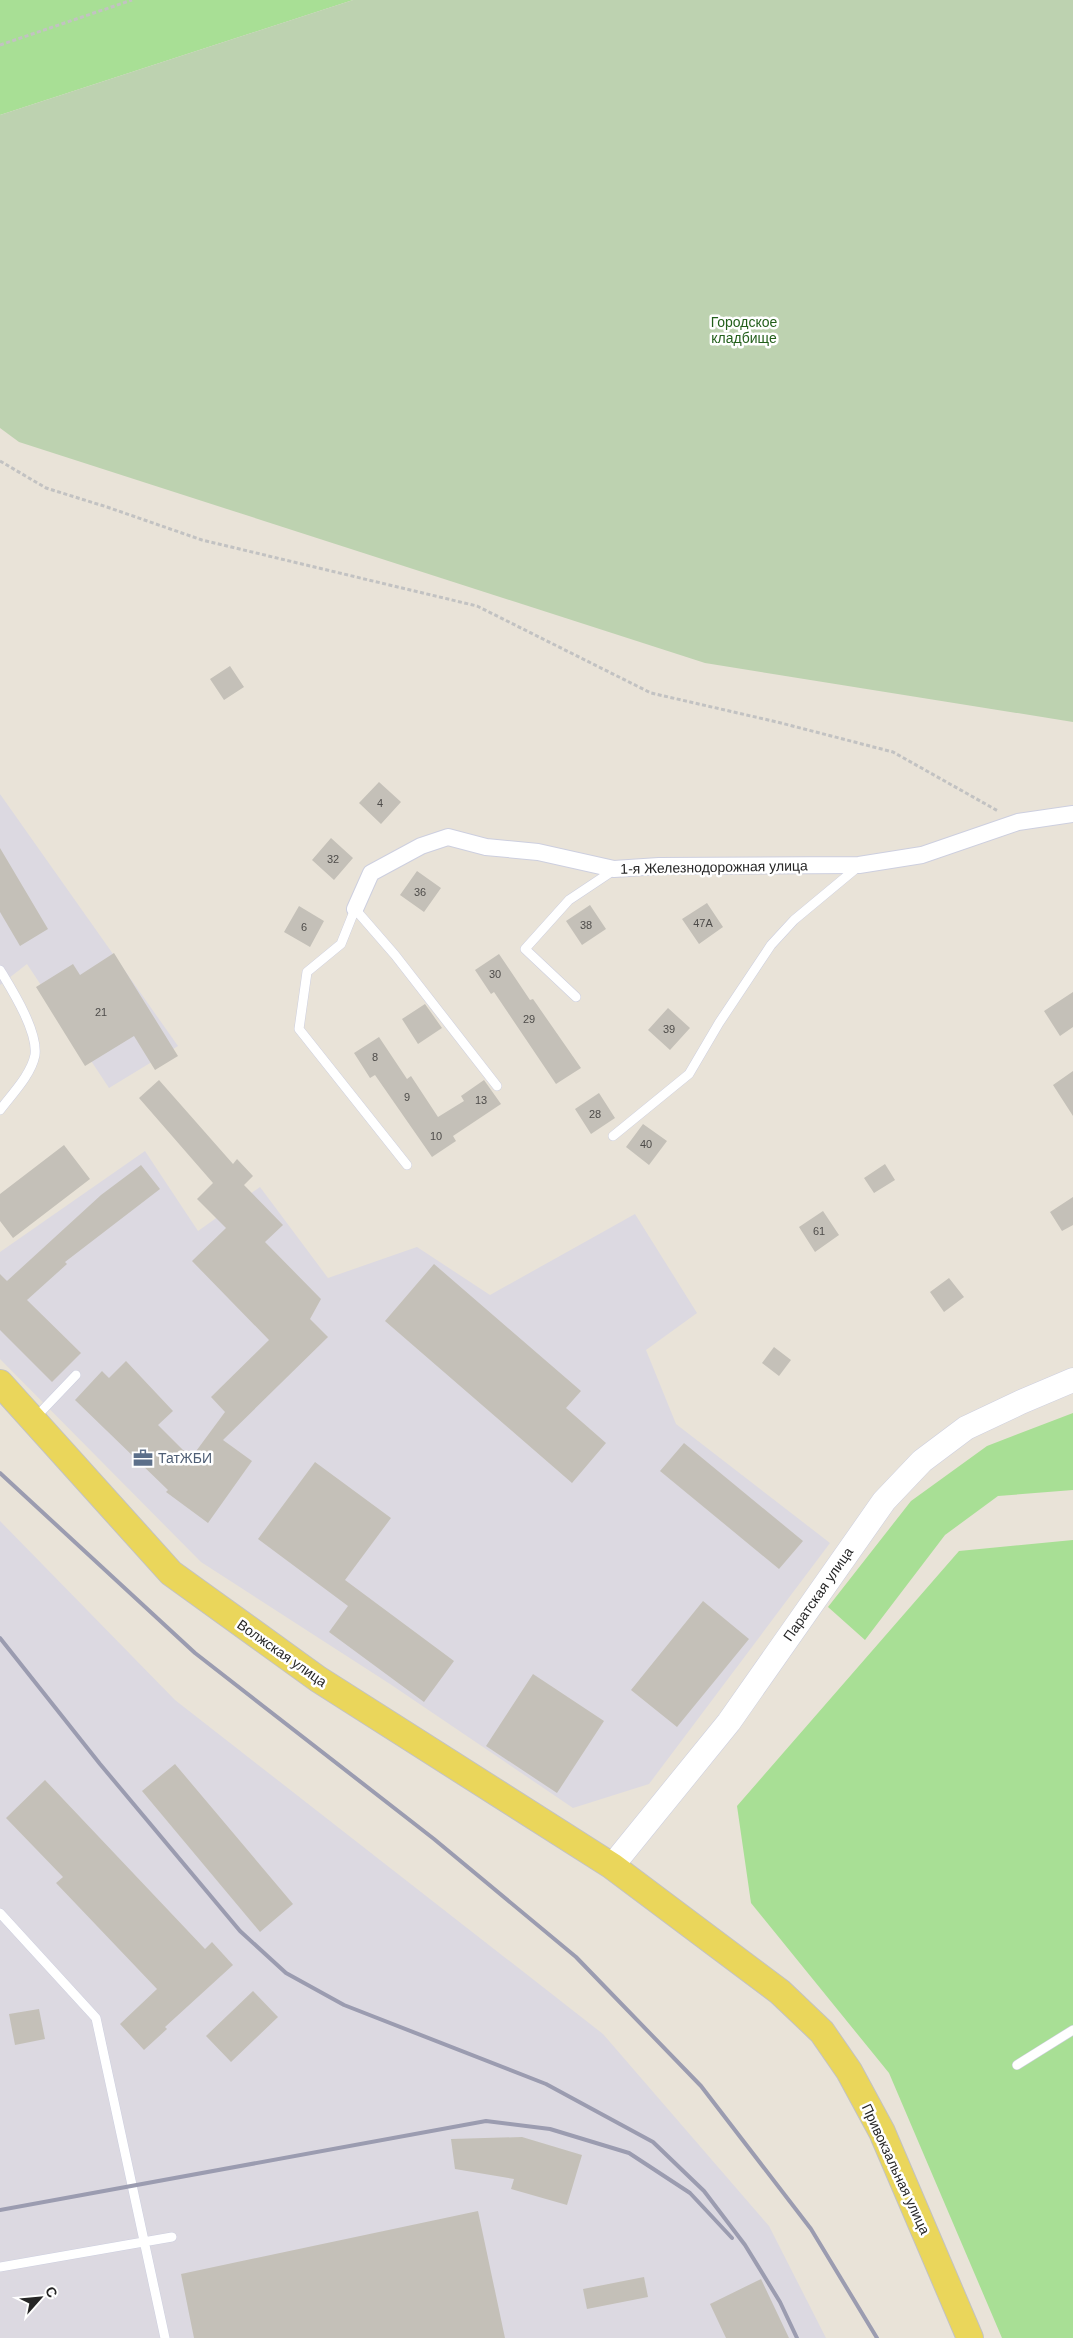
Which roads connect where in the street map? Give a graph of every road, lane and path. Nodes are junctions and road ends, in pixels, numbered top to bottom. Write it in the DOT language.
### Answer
graph roads {
  1 [pos="132,0"];
  2 [pos="0,45"];
  3 [pos="0,461"];
  4 [pos="1073,814"];
  5 [pos="1018,822"];
  6 [pos="859,865"];
  7 [pos="614,870"];
  8 [pos="354,909"];
  9 [pos="0,970"];
  10 [pos="576,997"];
  11 [pos="497,1086"];
  12 [pos="0,1110"];
  13 [pos="613,1136"];
  14 [pos="407,1165"];
  15 [pos="76,1376"];
  16 [pos="1073,1380"];
  17 [pos="0,1383"];
  18 [pos="33,1420"];
  19 [pos="612,1866"];
  20 [pos="0,1913"];
  21 [pos="1073,2030"];
  22 [pos="1017,2065"];
  23 [pos="172,2237"];
  24 [pos="146,2241"];
  25 [pos="0,2267"];
  26 [pos="165,2338"];
  27 [pos="970,2338"];
  1 -- 2 [label="path"];
  3 -- 5 [label="path"];
  4 -- 5 [label="street, 1-я Железнодорожная улица"];
  5 -- 6 [label="street, 1-я Железнодорожная улица"];
  6 -- 7 [label="street, 1-я Железнодорожная улица"];
  6 -- 13 [label="lane"];
  7 -- 8 [label="street, 1-я Железнодорожная улица"];
  7 -- 10 [label="lane"];
  8 -- 11 [label="lane"];
  8 -- 14 [label="lane"];
  9 -- 12 [label="lane"];
  15 -- 18 [label="lane"];
  16 -- 19 [label="main road, Паратская улица"];
  17 -- 18 [label="main road, Волжская улица"];
  18 -- 19 [label="main road, Волжская улица"];
  19 -- 27 [label="main road, Привокзальная улица"];
  20 -- 24 [label="lane"];
  21 -- 22 [label="lane"];
  23 -- 24 [label="lane"];
  24 -- 25 [label="lane"];
  24 -- 26 [label="lane"];
}
